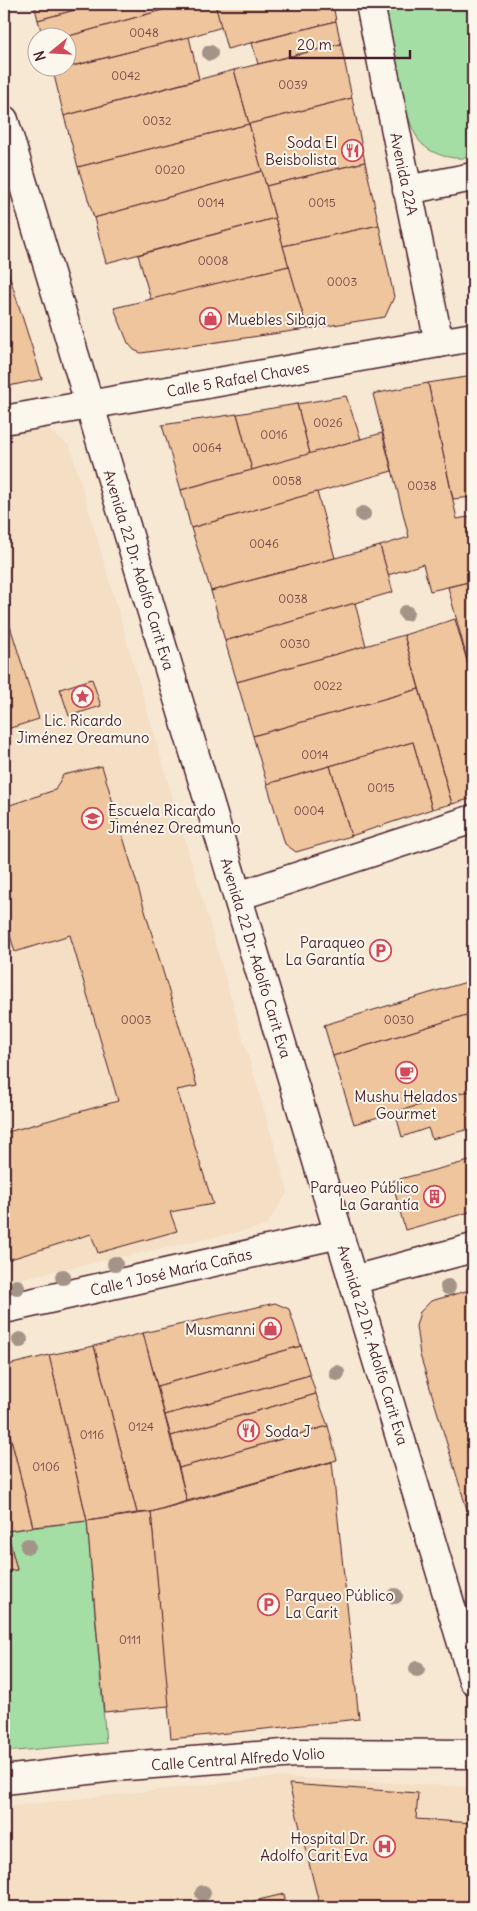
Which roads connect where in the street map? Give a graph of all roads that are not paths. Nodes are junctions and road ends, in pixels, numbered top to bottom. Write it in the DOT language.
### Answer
graph roads {
  1 [pos="370,4"];
  2 [pos="4,120"];
  3 [pos="473,177"];
  4 [pos="407,190"];
  5 [pos="473,337"];
  6 [pos="439,343"];
  7 [pos="88,405"];
  8 [pos="4,420"];
  9 [pos="473,819"];
  10 [pos="238,896"];
  11 [pos="339,1234"];
  12 [pos="473,1248"];
  13 [pos="353,1280"];
  14 [pos="4,1309"];
  15 [pos="473,1680"];
  16 [pos="473,1754"];
  17 [pos="4,1780"];
  1 -- 4 [label="street, Avenida 22A"];
  2 -- 7 [label="street, Avenida 22 Dr. Adolfo Carit Eva"];
  3 -- 4 [label="street"];
  4 -- 6 [label="street, Avenida 22A"];
  5 -- 6 [label="street, Calle 5 Rafael Chaves"];
  6 -- 7 [label="street, Calle 5 Rafael Chaves"];
  7 -- 8 [label="street, Calle 5 Rafael Chaves"];
  7 -- 10 [label="street, Avenida 22 Dr. Adolfo Carit Eva"];
  9 -- 10 [label="street"];
  10 -- 11 [label="street, Avenida 22 Dr. Adolfo Carit Eva"];
  11 -- 13 [label="street, Avenida 22 Dr. Adolfo Carit Eva"];
  11 -- 14 [label="street, Calle 1 José María Cañas"];
  12 -- 13 [label="street"];
  13 -- 15 [label="street, Avenida 22 Dr. Adolfo Carit Eva"];
  16 -- 17 [label="street, Calle Central Alfredo Volio"];
}
